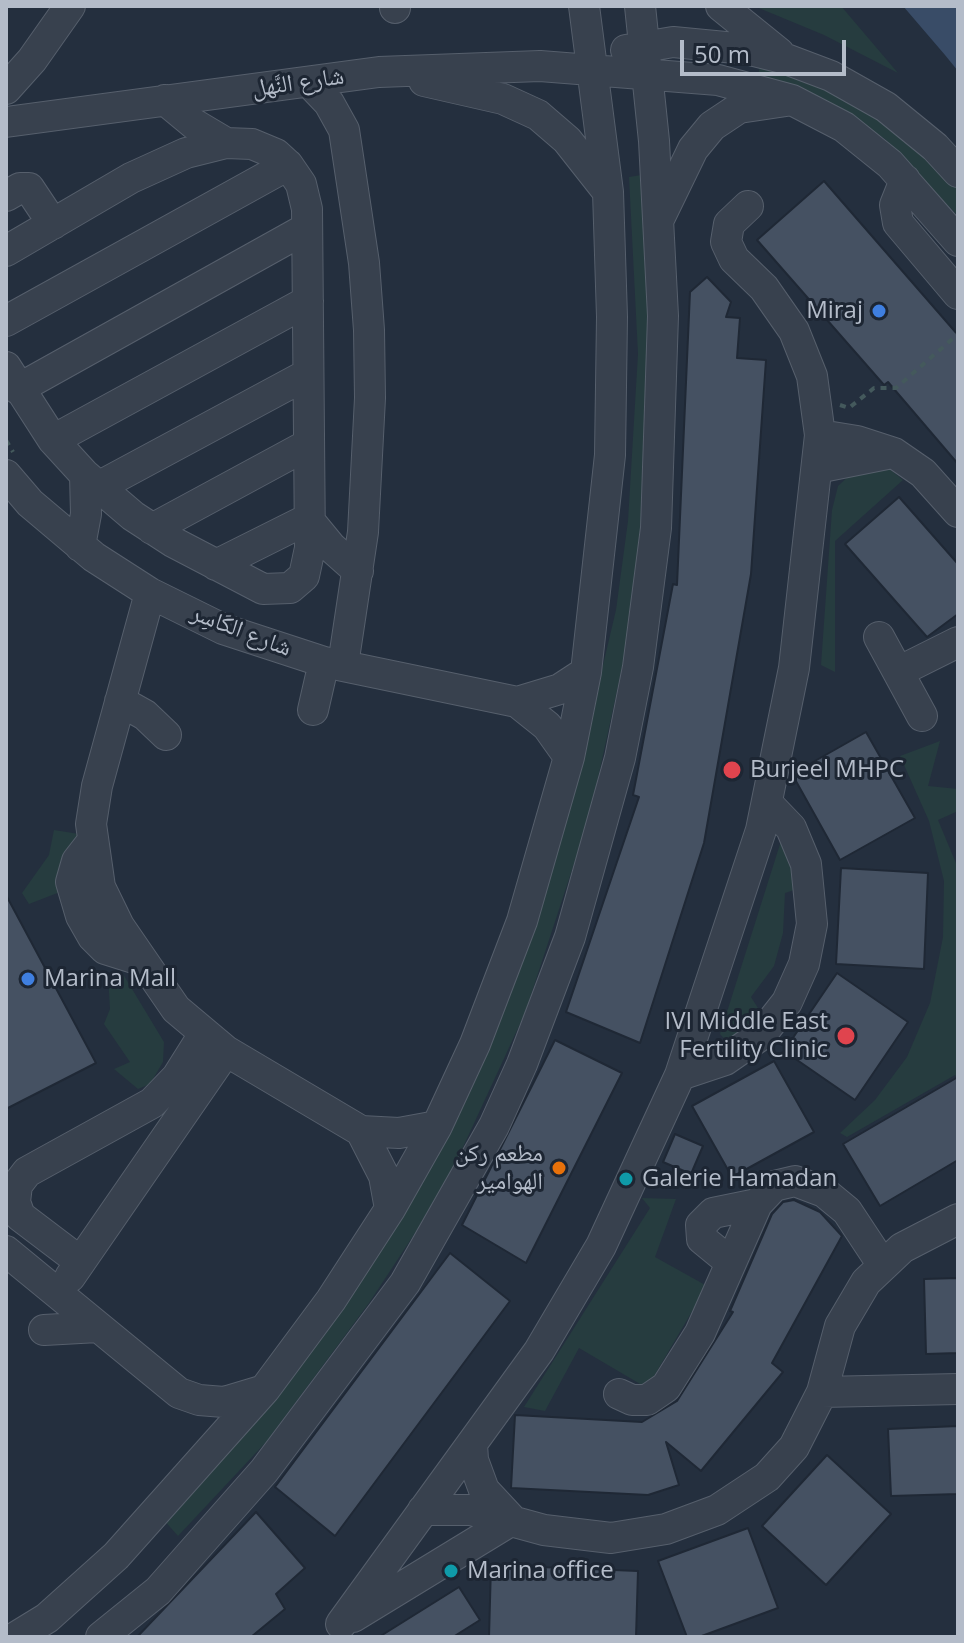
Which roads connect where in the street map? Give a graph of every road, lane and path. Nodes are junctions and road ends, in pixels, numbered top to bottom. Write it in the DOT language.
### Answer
graph roads {
  1 [pos="70,6"];
  2 [pos="584,6"];
  3 [pos="640,6"];
  4 [pos="721,6"];
  5 [pos="644,59"];
  6 [pos="786,59"];
  7 [pos="592,68"];
  8 [pos="374,73"];
  9 [pos="309,82"];
  10 [pos="6,89"];
  11 [pos="165,100"];
  12 [pos="792,100"];
  13 [pos="6,122"];
  14 [pos="344,130"];
  15 [pos="226,143"];
  16 [pos="288,165"];
  17 [pos="958,172"];
  18 [pos="905,180"];
  19 [pos="608,192"];
  20 [pos="6,196"];
  21 [pos="748,206"];
  22 [pos="658,221"];
  23 [pos="53,224"];
  24 [pos="307,228"];
  25 [pos="958,241"];
  26 [pos="6,251"];
  27 [pos="958,294"];
  28 [pos="308,301"];
  29 [pos="6,321"];
  30 [pos="958,334"];
  31 [pos="308,374"];
  32 [pos="12,378"];
  33 [pos="817,399"];
  34 [pos="820,435"];
  35 [pos="53,440"];
  36 [pos="309,444"];
  37 [pos="894,453"];
  38 [pos="817,468"];
  39 [pos="6,475"];
  40 [pos="92,481"];
  41 [pos="958,512"];
  42 [pos="308,519"];
  43 [pos="152,529"];
  44 [pos="80,546"];
  45 [pos="216,565"];
  46 [pos="358,571"];
  47 [pos="150,593"];
  48 [pos="879,637"];
  49 [pos="958,642"];
  50 [pos="334,664"];
  51 [pos="586,672"];
  52 [pos="898,672"];
  53 [pos="120,701"];
  54 [pos="517,702"];
  55 [pos="313,710"];
  56 [pos="922,716"];
  57 [pos="166,735"];
  58 [pos="569,757"];
  59 [pos="767,803"];
  60 [pos="215,1042"];
  61 [pos="680,1075"];
  62 [pos="141,1111"];
  63 [pos="437,1126"];
  64 [pos="361,1131"];
  65 [pos="159,1147"];
  66 [pos="757,1204"];
  67 [pos="390,1209"];
  68 [pos="958,1219"];
  69 [pos="6,1251"];
  70 [pos="78,1260"];
  71 [pos="730,1262"];
  72 [pos="882,1264"];
  73 [pos="65,1298"];
  74 [pos="98,1327"];
  75 [pos="44,1330"];
  76 [pos="265,1389"];
  77 [pos="958,1389"];
  78 [pos="822,1392"];
  79 [pos="619,1394"];
  80 [pos="472,1444"];
  81 [pos="423,1510"];
  82 [pos="512,1520"];
  83 [pos="334,1631"];
  84 [pos="16,1637"];
  85 [pos="101,1637"];
  1 -- 10 [label="street"];
  2 -- 7 [label="street"];
  3 -- 5 [label="street"];
  4 -- 6 [label="street"];
  5 -- 6 [label="street"];
  5 -- 7 [label="street"];
  5 -- 12 [label="street"];
  5 -- 22 [label="street"];
  6 -- 17 [label="street"];
  7 -- 8 [label="street, شارع النَّهل"];
  7 -- 19 [label="street"];
  8 -- 9 [label="street, شارع النَّهل"];
  8 -- 14 [label="street"];
  8 -- 19 [label="street"];
  9 -- 11 [label="street, شارع النَّهل"];
  9 -- 14 [label="street"];
  11 -- 13 [label="street, شارع النَّهل"];
  11 -- 15 [label="street"];
  12 -- 18 [label="street"];
  12 -- 22 [label="street"];
  14 -- 46 [label="street"];
  15 -- 16 [label="street"];
  15 -- 23 [label="street"];
  16 -- 24 [label="street"];
  16 -- 29 [label="street"];
  18 -- 25 [label="street"];
  18 -- 27 [label="street"];
  19 -- 51 [label="street"];
  20 -- 23 [label="street"];
  21 -- 33 [label="street"];
  22 -- 85 [label="street"];
  23 -- 26 [label="street"];
  24 -- 28 [label="street"];
  24 -- 32 [label="street"];
  28 -- 31 [label="street"];
  28 -- 35 [label="street"];
  30 -- 33 [label="path"];
  31 -- 36 [label="street"];
  31 -- 40 [label="street"];
  32 -- 35 [label="street"];
  33 -- 34 [label="street"];
  34 -- 37 [label="street"];
  34 -- 38 [label="street"];
  35 -- 40 [label="street"];
  36 -- 42 [label="street"];
  36 -- 43 [label="street"];
  37 -- 38 [label="street"];
  37 -- 41 [label="street"];
  38 -- 59 [label="street"];
  39 -- 44 [label="street, شارع الكَاسِر"];
  40 -- 43 [label="street"];
  40 -- 44 [label="street"];
  42 -- 45 [label="street"];
  42 -- 45 [label="street"];
  42 -- 46 [label="street"];
  43 -- 45 [label="street"];
  44 -- 47 [label="street, شارع الكَاسِر"];
  46 -- 50 [label="street"];
  47 -- 50 [label="street, شارع الكَاسِر"];
  47 -- 53 [label="street"];
  48 -- 52 [label="street"];
  49 -- 52 [label="street"];
  50 -- 54 [label="street, شارع الكَاسِر"];
  50 -- 55 [label="street"];
  51 -- 54 [label="street, شارع الكَاسِر"];
  51 -- 58 [label="street"];
  52 -- 56 [label="street"];
  53 -- 57 [label="street"];
  53 -- 60 [label="street"];
  54 -- 58 [label="street, شارع الكَاسِر"];
  58 -- 63 [label="street"];
  59 -- 61 [label="street"];
  59 -- 61 [label="street"];
  60 -- 62 [label="street"];
  60 -- 64 [label="street"];
  60 -- 65 [label="street"];
  61 -- 80 [label="street"];
  62 -- 65 [label="street"];
  62 -- 70 [label="street"];
  63 -- 64 [label="street"];
  63 -- 67 [label="street"];
  64 -- 67 [label="street"];
  65 -- 70 [label="street"];
  66 -- 71 [label="street"];
  66 -- 71 [label="street"];
  66 -- 72 [label="street"];
  67 -- 76 [label="street"];
  68 -- 72 [label="street"];
  69 -- 73 [label="street"];
  70 -- 73 [label="street"];
  71 -- 79 [label="street"];
  72 -- 78 [label="street"];
  73 -- 74 [label="street"];
  74 -- 75 [label="street"];
  74 -- 76 [label="street"];
  76 -- 84 [label="street"];
  77 -- 78 [label="street"];
  78 -- 82 [label="street"];
  80 -- 81 [label="street"];
  80 -- 82 [label="street"];
  81 -- 82 [label="street"];
  81 -- 83 [label="street"];
  82 -- 83 [label="street"];
}
